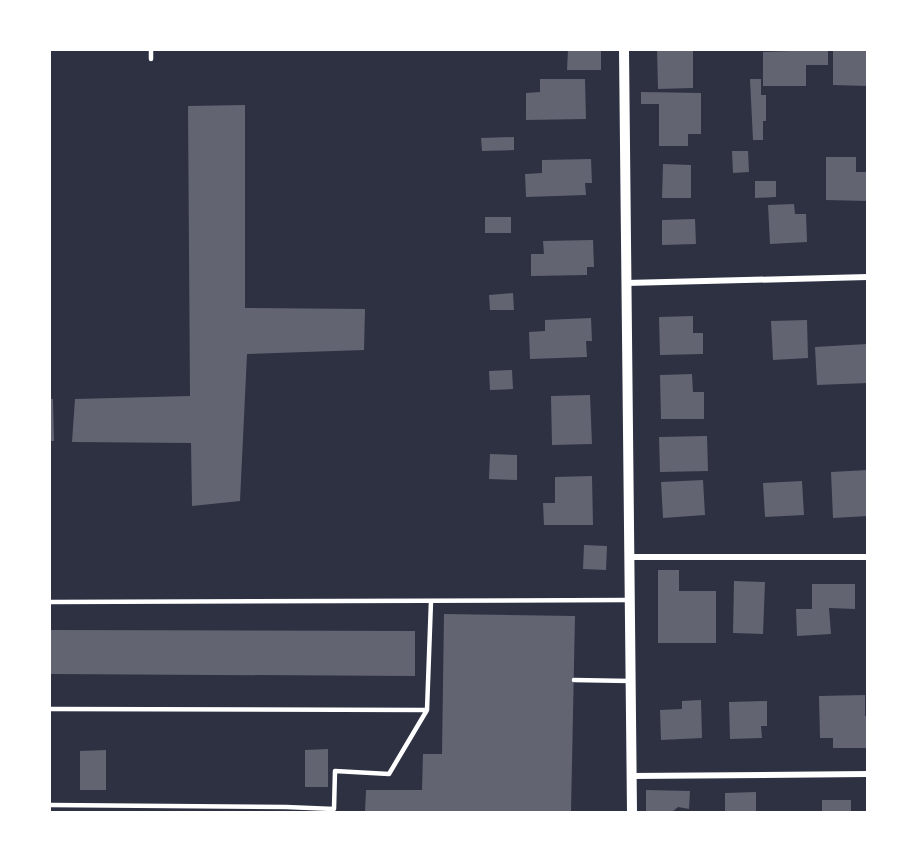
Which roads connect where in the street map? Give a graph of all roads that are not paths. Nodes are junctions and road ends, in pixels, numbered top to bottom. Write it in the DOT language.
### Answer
graph roads {
  1 [pos="151,50"];
  2 [pos="624,50"];
  3 [pos="151,59"];
  4 [pos="867,277"];
  5 [pos="626,283"];
  6 [pos="629,557"];
  7 [pos="867,557"];
  8 [pos="630,600"];
  9 [pos="431,601"];
  10 [pos="50,602"];
  11 [pos="574,680"];
  12 [pos="630,681"];
  13 [pos="50,710"];
  14 [pos="427,711"];
  15 [pos="867,774"];
  16 [pos="631,776"];
  17 [pos="50,805"];
  18 [pos="286,810"];
  19 [pos="632,813"];
  1 -- 3 [label="lane"];
  2 -- 5 [label="street"];
  4 -- 5 [label="street"];
  5 -- 6 [label="street"];
  6 -- 7 [label="street"];
  6 -- 8 [label="street"];
  8 -- 9 [label="lane"];
  8 -- 12 [label="street"];
  9 -- 10 [label="lane"];
  9 -- 14 [label="lane"];
  11 -- 12 [label="lane"];
  12 -- 16 [label="street"];
  13 -- 14 [label="lane"];
  14 -- 18 [label="lane"];
  15 -- 16 [label="street"];
  16 -- 19 [label="street"];
  17 -- 18 [label="lane"];
}
